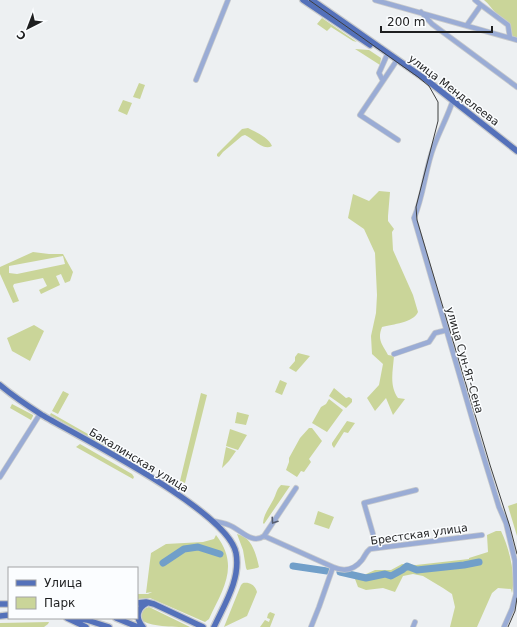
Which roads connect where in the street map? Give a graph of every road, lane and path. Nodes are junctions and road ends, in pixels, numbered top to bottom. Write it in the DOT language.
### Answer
graph roads {
  1 [pos="228,0"];
  2 [pos="303,0"];
  3 [pos="312,0"];
  4 [pos="375,0"];
  5 [pos="475,0"];
  6 [pos="481,5"];
  7 [pos="420,12"];
  8 [pos="467,25"];
  9 [pos="510,38"];
  10 [pos="517,40"];
  11 [pos="387,55"];
  12 [pos="397,60"];
  13 [pos="196,80"];
  14 [pos="383,81"];
  15 [pos="517,88"];
  16 [pos="453,100"];
  17 [pos="398,140"];
  18 [pos="517,151"];
  19 [pos="447,330"];
  20 [pos="394,354"];
  21 [pos="0,385"];
  22 [pos="40,414"];
  23 [pos="0,477"];
  24 [pos="296,488"];
  25 [pos="416,490"];
  26 [pos="213,521"];
  27 [pos="482,534"];
  28 [pos="264,536"];
  29 [pos="377,548"];
  30 [pos="333,567"];
  31 [pos="138,603"];
  32 [pos="151,603"];
  33 [pos="69,619"];
  34 [pos="80,619"];
  35 [pos="118,619"];
  36 [pos="86,627"];
  37 [pos="109,627"];
  38 [pos="138,627"];
  39 [pos="143,627"];
  40 [pos="203,627"];
  41 [pos="214,627"];
  42 [pos="311,627"];
  43 [pos="504,627"];
  1 -- 13 [label="street"];
  2 -- 11 [label="main road, улица Менделеева"];
  3 -- 12 [label="main road, улица Менделеева"];
  4 -- 7 [label="street"];
  5 -- 6 [label="street"];
  6 -- 8 [label="street"];
  6 -- 9 [label="street"];
  7 -- 8 [label="street"];
  7 -- 15 [label="street"];
  8 -- 9 [label="street"];
  9 -- 10 [label="street"];
  11 -- 12 [label="main road, улица Менделеева"];
  11 -- 14 [label="street"];
  12 -- 14 [label="street"];
  12 -- 16 [label="main road, улица Менделеева"];
  14 -- 17 [label="street"];
  16 -- 18 [label="main road, улица Менделеева"];
  16 -- 19 [label="street, улица Сун-Ят-Сена"];
  19 -- 20 [label="street"];
  19 -- 43 [label="street, улица Сун-Ят-Сена"];
  21 -- 22 [label="main road, Бакалинская улица"];
  22 -- 23 [label="street"];
  22 -- 26 [label="main road, Бакалинская улица"];
  24 -- 28 [label="street, one-way"];
  25 -- 29 [label="street"];
  26 -- 28 [label="street"];
  26 -- 41 [label="main road, Бакалинская улица"];
  27 -- 29 [label="street, Брестская улица"];
  28 -- 30 [label="street"];
  29 -- 30 [label="street, Брестская улица"];
  30 -- 42 [label="street"];
  31 -- 32 [label="main road"];
  32 -- 39 [label="main road"];
  32 -- 40 [label="main road"];
  33 -- 36 [label="main road"];
  34 -- 37 [label="main road"];
  35 -- 38 [label="main road"];
}
